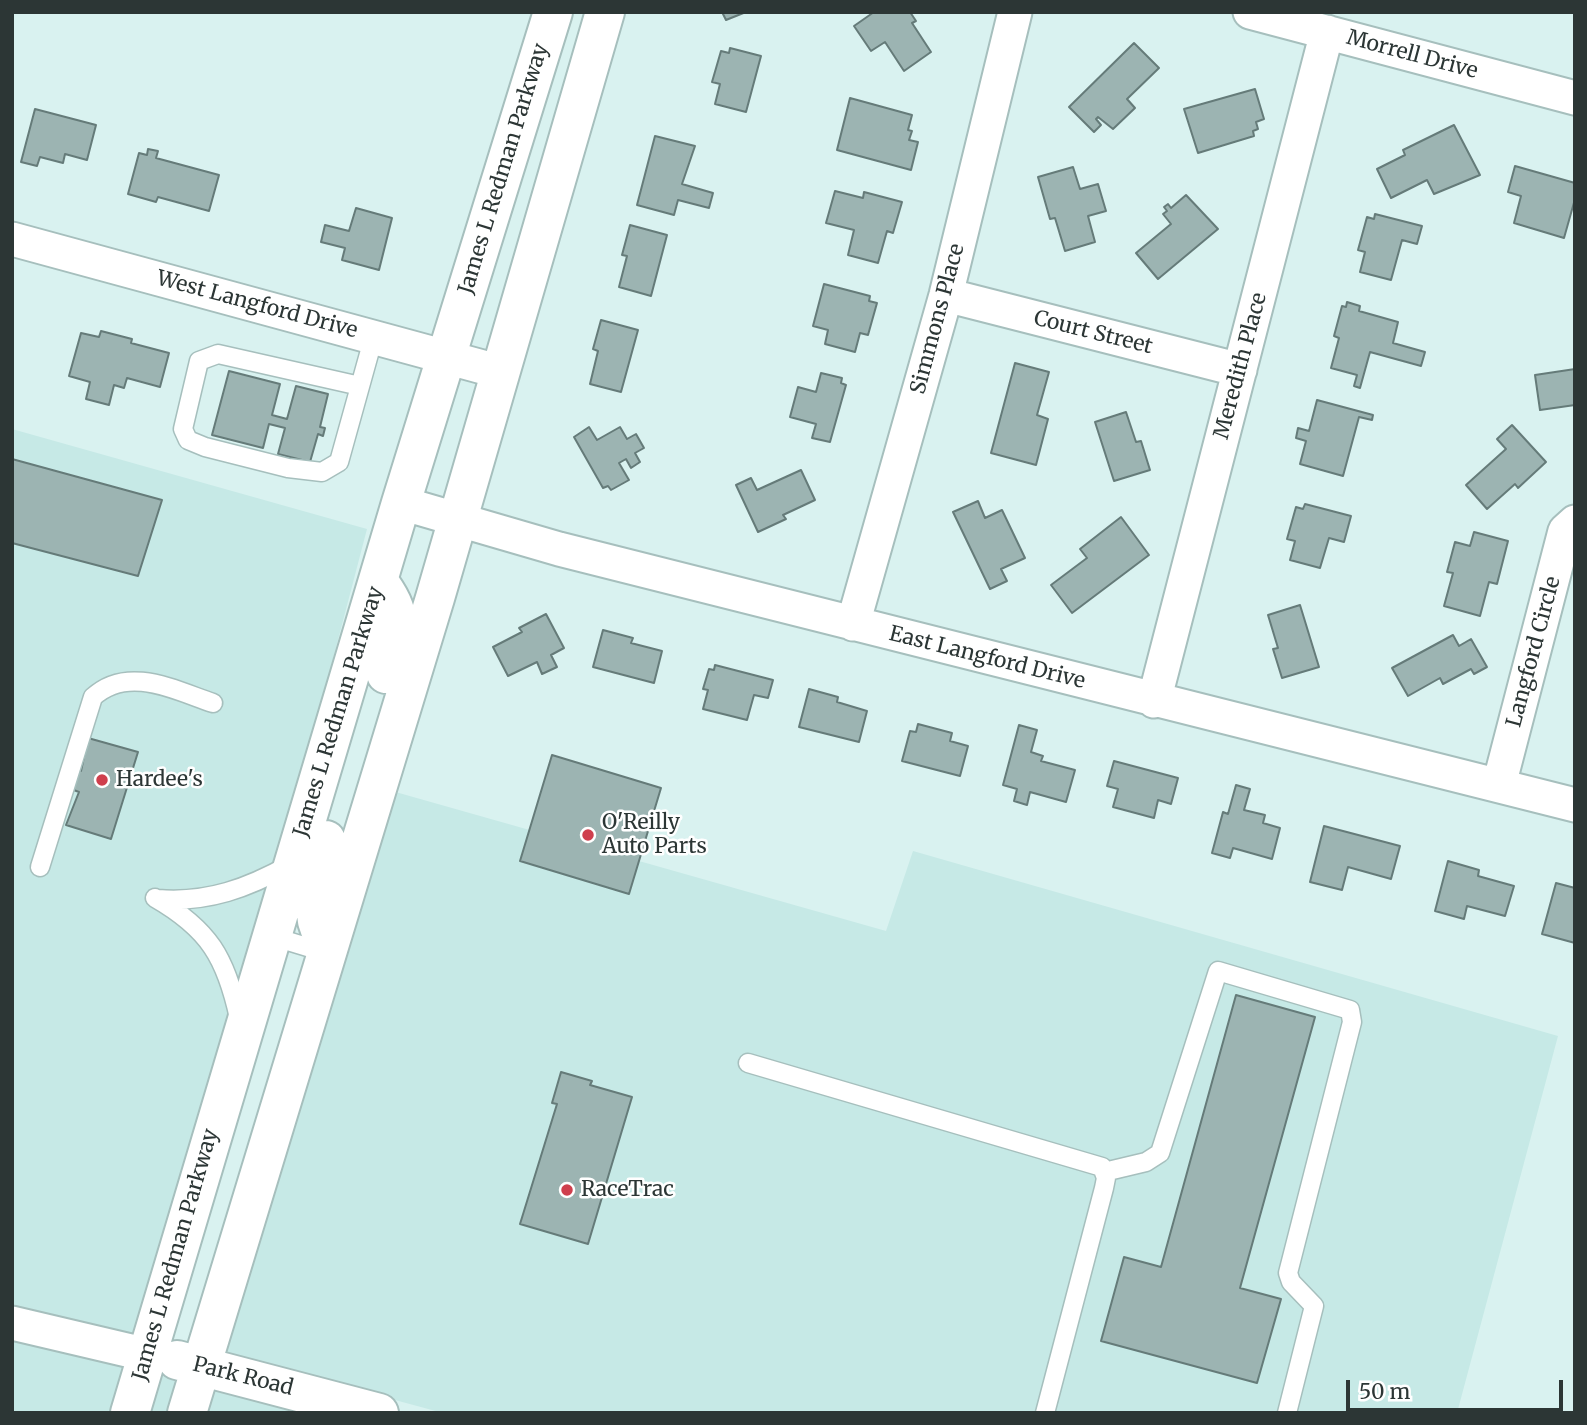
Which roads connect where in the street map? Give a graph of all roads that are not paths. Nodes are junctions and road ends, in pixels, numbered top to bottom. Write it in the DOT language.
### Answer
graph roads {
  1 [pos="553,12"];
  2 [pos="576,12"];
  3 [pos="605,12"];
  4 [pos="1015,12"];
  5 [pos="1250,12"];
  6 [pos="1327,32"];
  7 [pos="1575,98"];
  8 [pos="548,212"];
  9 [pos="12,239"];
  10 [pos="946,295"];
  11 [pos="374,336"];
  12 [pos="446,355"];
  13 [pos="1240,370"];
  14 [pos="502,372"];
  15 [pos="360,386"];
  16 [pos="401,503"];
  17 [pos="458,518"];
  18 [pos="1575,522"];
  19 [pos="378,580"];
  20 [pos="853,624"];
  21 [pos="353,663"];
  22 [pos="1154,701"];
  23 [pos="213,704"];
  24 [pos="1499,785"];
  25 [pos="375,794"];
  26 [pos="1575,805"];
  27 [pos="293,863"];
  28 [pos="40,867"];
  29 [pos="269,944"];
  30 [pos="327,953"];
  31 [pos="242,1032"];
  32 [pos="748,1063"];
  33 [pos="1104,1172"];
  34 [pos="12,1323"];
  35 [pos="148,1355"];
  36 [pos="201,1365"];
  37 [pos="130,1413"];
  38 [pos="187,1413"];
  39 [pos="379,1413"];
  40 [pos="1045,1413"];
  41 [pos="1287,1413"];
  1 -- 12 [label="main road, James L Redman Parkway"];
  2 -- 8 [label="main road"];
  3 -- 8 [label="main road"];
  4 -- 10 [label="street, Simmons Place"];
  5 -- 6 [label="street, Morrell Drive"];
  6 -- 7 [label="street, Morrell Drive"];
  6 -- 13 [label="street, Meredith Place"];
  8 -- 14 [label="main road"];
  9 -- 11 [label="street, West Langford Drive"];
  10 -- 13 [label="street, Court Street"];
  10 -- 20 [label="street, Simmons Place"];
  11 -- 12 [label="street, West Langford Drive"];
  11 -- 15 [label="lane"];
  12 -- 14 [label="street, West Langford Drive"];
  12 -- 16 [label="main road, James L Redman Parkway"];
  13 -- 22 [label="street, Meredith Place"];
  14 -- 17 [label="main road"];
  15 -- 15 [label="lane"];
  16 -- 17 [label="street, East Langford Drive"];
  16 -- 19 [label="main road, James L Redman Parkway"];
  17 -- 20 [label="street, East Langford Drive"];
  17 -- 25 [label="main road"];
  18 -- 24 [label="street, Langford Circle"];
  19 -- 21 [label="main road, James L Redman Parkway"];
  19 -- 25 [label="main road"];
  20 -- 22 [label="street, East Langford Drive"];
  21 -- 27 [label="main road, James L Redman Parkway"];
  21 -- 30 [label="main road"];
  22 -- 24 [label="street, East Langford Drive"];
  23 -- 28 [label="lane"];
  24 -- 26 [label="street, East Langford Drive"];
  25 -- 30 [label="main road"];
  27 -- 29 [label="main road, James L Redman Parkway"];
  27 -- 31 [label="lane"];
  29 -- 30 [label="lane"];
  29 -- 31 [label="main road, James L Redman Parkway"];
  29 -- 36 [label="main road"];
  30 -- 36 [label="main road"];
  31 -- 35 [label="main road, James L Redman Parkway"];
  32 -- 33 [label="lane"];
  33 -- 40 [label="lane"];
  33 -- 41 [label="lane"];
  34 -- 35 [label="street"];
  35 -- 36 [label="main road, Park Road"];
  35 -- 37 [label="main road, James L Redman Parkway"];
  36 -- 38 [label="main road"];
  36 -- 39 [label="main road, Park Road"];
}
